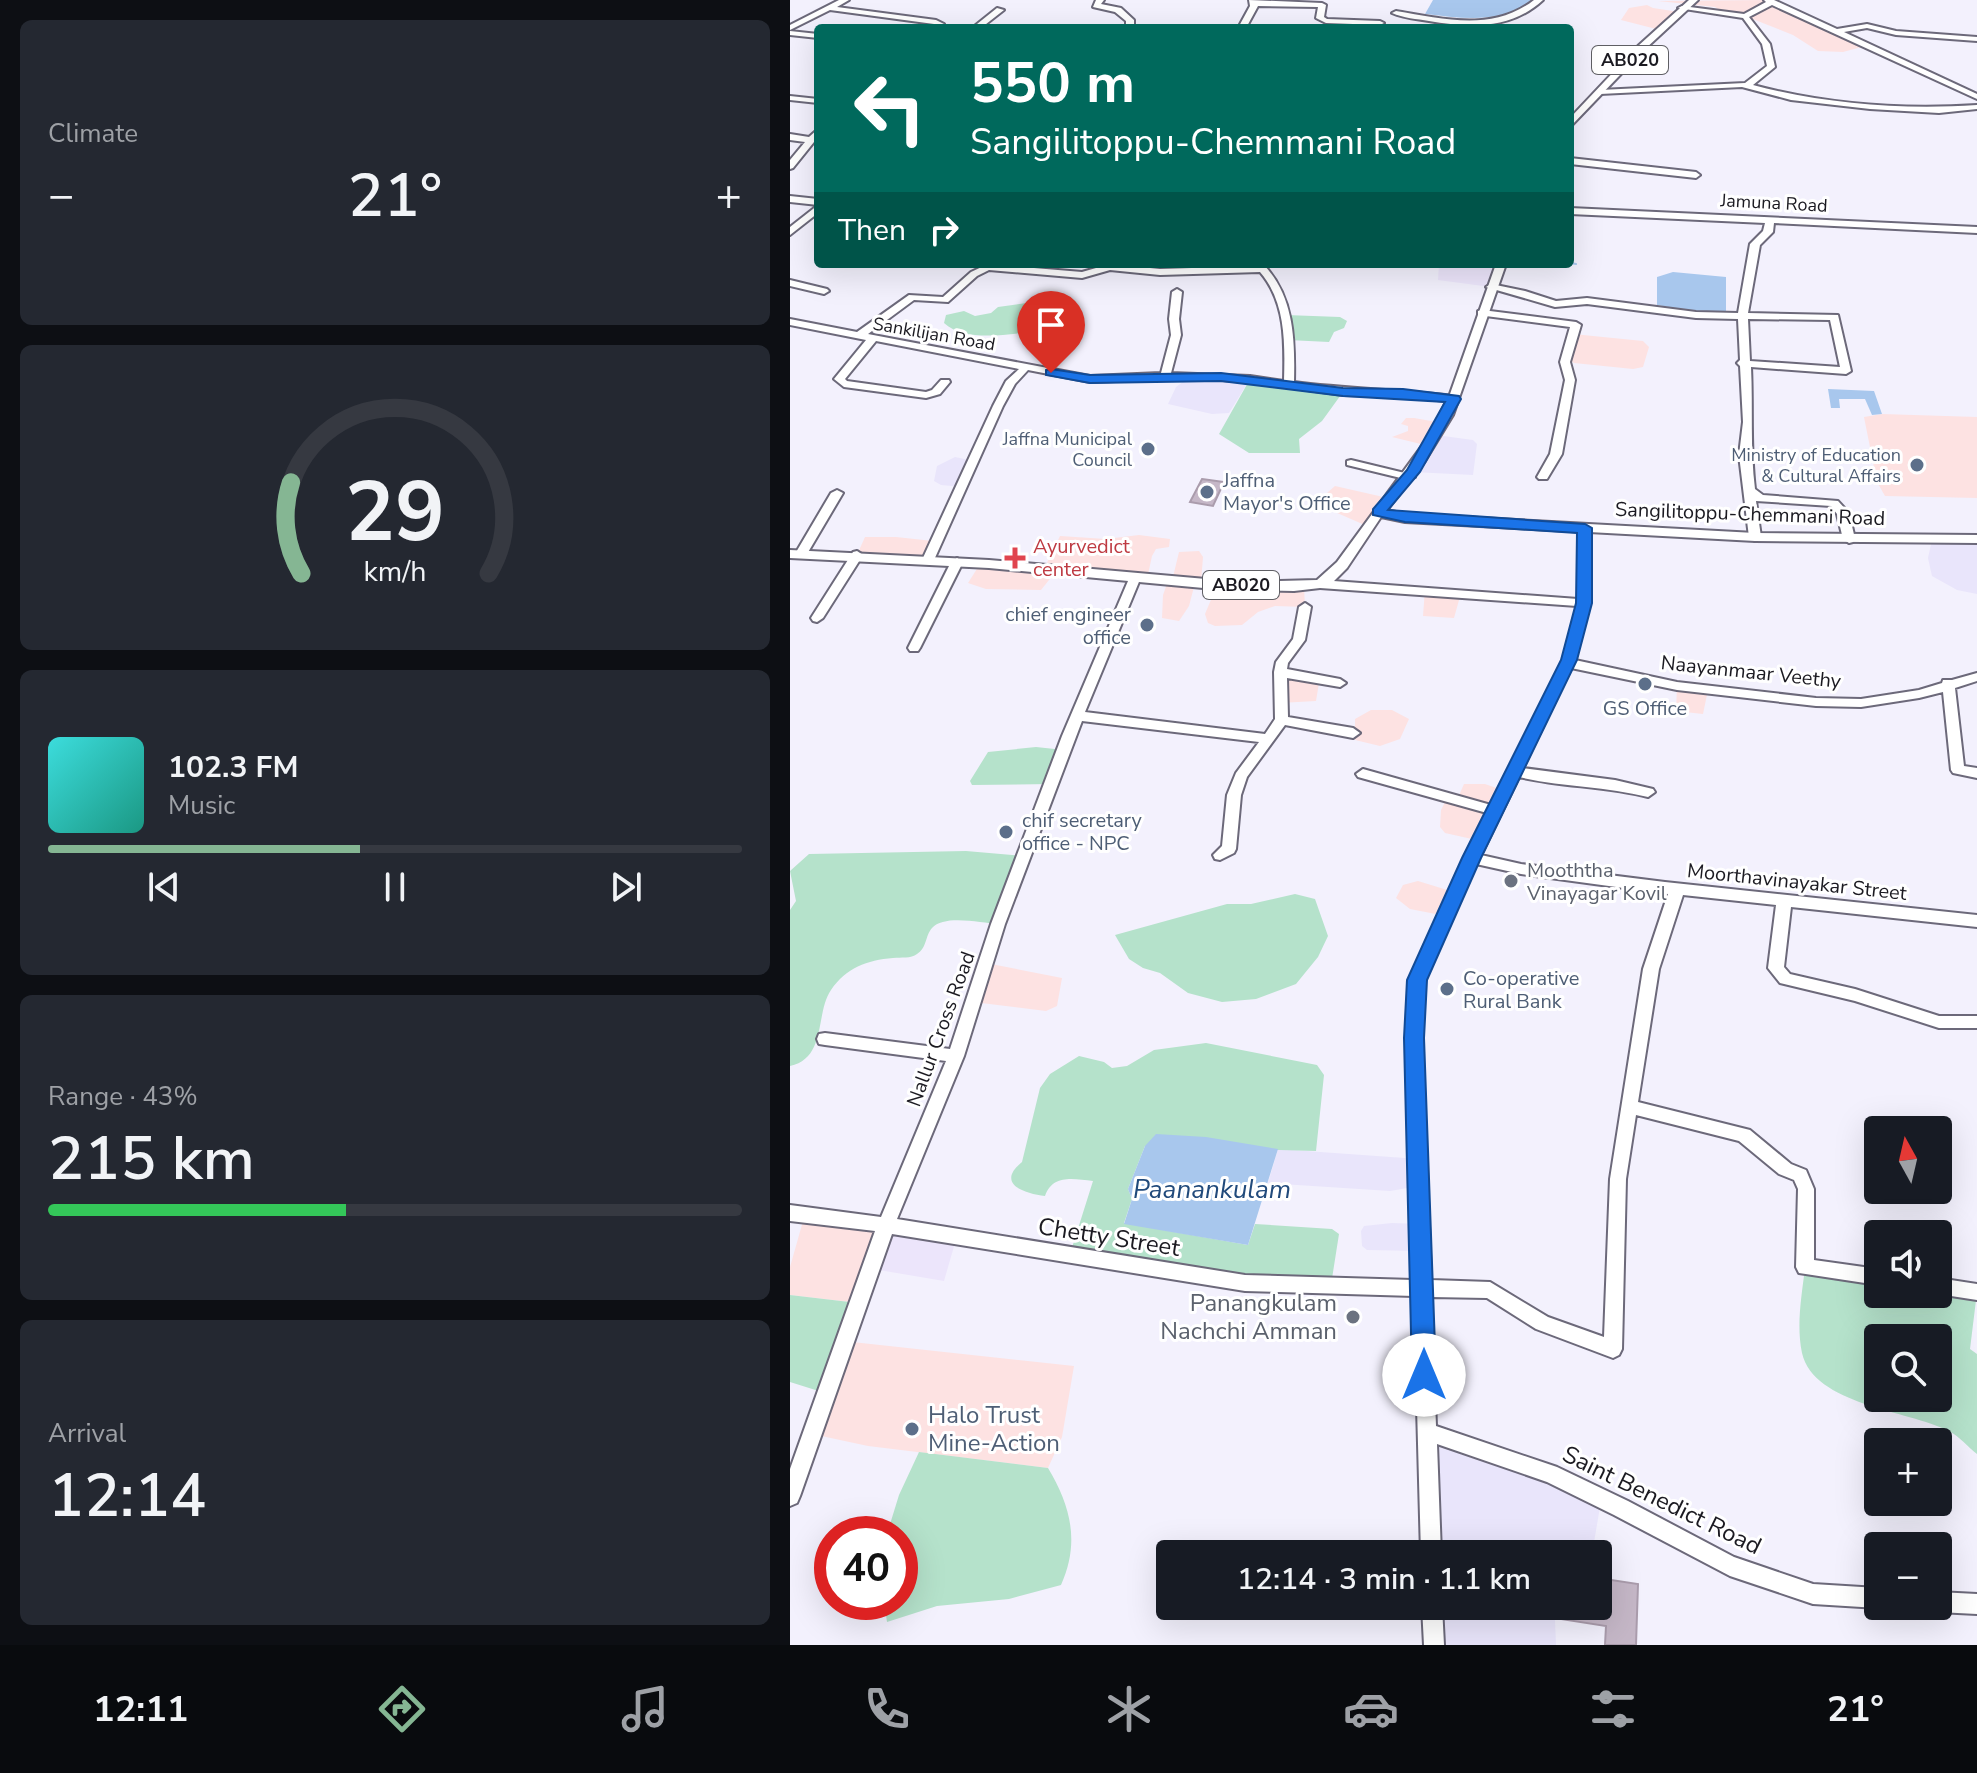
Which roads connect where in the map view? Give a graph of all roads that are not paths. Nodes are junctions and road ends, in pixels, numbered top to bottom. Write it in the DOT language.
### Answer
graph roads {
  1 [pos="845,0"];
  2 [pos="1100,0"];
  3 [pos="1405,0"];
  4 [pos="1539,0"];
  5 [pos="1694,0"];
  6 [pos="1770,1"];
  7 [pos="1253,2"];
  8 [pos="829,8"];
  9 [pos="1682,8"];
  10 [pos="1000,10"];
  11 [pos="1396,13"];
  12 [pos="1745,16"];
  13 [pos="1380,23"];
  14 [pos="940,24"];
  15 [pos="981,24"];
  16 [pos="1130,24"];
  17 [pos="1244,24"];
  18 [pos="790,30"];
  19 [pos="1839,31"];
  20 [pos="814,35"];
  21 [pos="1977,39"];
  22 [pos="1748,85"];
  23 [pos="1977,88"];
  24 [pos="1960,89"];
  25 [pos="1600,92"];
  26 [pos="1977,97"];
  27 [pos="790,98"];
  28 [pos="814,101"];
  29 [pos="1977,107"];
  30 [pos="1574,117"];
  31 [pos="814,136"];
  32 [pos="790,137"];
  33 [pos="809,140"];
  34 [pos="1574,161"];
  35 [pos="790,166"];
  36 [pos="1696,175"];
  37 [pos="790,199"];
  38 [pos="814,204"];
  39 [pos="814,209"];
  40 [pos="1574,211"];
  41 [pos="1770,219"];
  42 [pos="1977,230"];
  43 [pos="790,232"];
  44 [pos="986,268"];
  45 [pos="1000,268"];
  46 [pos="1106,268"];
  47 [pos="1120,268"];
  48 [pos="1227,268"];
  49 [pos="1263,268"];
  50 [pos="1499,268"];
  51 [pos="790,283"];
  52 [pos="1491,287"];
  53 [pos="824,291"];
  54 [pos="1177,292"];
  55 [pos="1482,313"];
  56 [pos="1743,314"];
  57 [pos="790,322"];
  58 [pos="858,336"];
  59 [pos="873,338"];
  60 [pos="1742,363"];
  61 [pos="1025,368"];
  62 [pos="1165,377"];
  63 [pos="945,382"];
  64 [pos="1289,386"];
  65 [pos="1454,399"];
  66 [pos="1351,463"];
  67 [pos="1409,477"];
  68 [pos="1543,477"];
  69 [pos="1748,490"];
  70 [pos="837,493"];
  71 [pos="1378,512"];
  72 [pos="1585,528"];
  73 [pos="1755,537"];
  74 [pos="1849,539"];
  75 [pos="1977,539"];
  76 [pos="793,554"];
  77 [pos="857,555"];
  78 [pos="928,560"];
  79 [pos="957,562"];
  80 [pos="1135,577"];
  81 [pos="1320,584"];
  82 [pos="1584,603"];
  83 [pos="1305,607"];
  84 [pos="817,618"];
  85 [pos="914,648"];
  86 [pos="1567,663"];
  87 [pos="1280,672"];
  88 [pos="1977,677"];
  89 [pos="1340,683"];
  90 [pos="1948,683"];
  91 [pos="1077,716"];
  92 [pos="1282,720"];
  93 [pos="1353,733"];
  94 [pos="1270,739"];
  95 [pos="1515,771"];
  96 [pos="1977,773"];
  97 [pos="1363,774"];
  98 [pos="1648,792"];
  99 [pos="1496,811"];
  100 [pos="1220,855"];
  101 [pos="1472,858"];
  102 [pos="1677,890"];
  103 [pos="1784,901"];
  104 [pos="1977,921"];
  105 [pos="1977,1022"];
  106 [pos="825,1039"];
  107 [pos="956,1056"];
  108 [pos="1632,1107"];
  109 [pos="790,1213"];
  110 [pos="886,1225"];
  111 [pos="1864,1275"];
  112 [pos="1423,1288"];
  113 [pos="1952,1288"];
  114 [pos="1977,1292"];
  115 [pos="1428,1432"];
  116 [pos="790,1496"];
  117 [pos="1431,1540"];
  118 [pos="1864,1597"];
  119 [pos="1952,1603"];
  120 [pos="1977,1604"];
  121 [pos="1433,1620"];
  122 [pos="1434,1645"];
  1 -- 8 [label="street"];
  1 -- 18 [label="street"];
  2 -- 16 [label="street"];
  3 -- 11 [label="street"];
  4 -- 11 [label="street"];
  5 -- 9 [label="main road, AB020"];
  6 -- 12 [label="street"];
  6 -- 19 [label="street"];
  7 -- 13 [label="street"];
  7 -- 17 [label="street"];
  8 -- 14 [label="street"];
  8 -- 18 [label="street"];
  9 -- 12 [label="street"];
  9 -- 25 [label="main road, AB020"];
  10 -- 15 [label="street"];
  11 -- 13 [label="street"];
  12 -- 22 [label="street"];
  18 -- 20 [label="street"];
  19 -- 21 [label="street"];
  19 -- 24 [label="street"];
  22 -- 25 [label="street"];
  22 -- 29 [label="street"];
  23 -- 24 [label="street"];
  24 -- 26 [label="street"];
  25 -- 30 [label="main road, AB020"];
  27 -- 28 [label="street"];
  31 -- 33 [label="street"];
  32 -- 33 [label="street"];
  33 -- 35 [label="street"];
  34 -- 36 [label="street"];
  37 -- 38 [label="street"];
  39 -- 43 [label="street"];
  40 -- 41 [label="street, Jamuna Road"];
  41 -- 42 [label="street, Jamuna Road"];
  41 -- 56 [label="street"];
  44 -- 58 [label="street"];
  45 -- 46 [label="street"];
  47 -- 48 [label="street"];
  49 -- 64 [label="street"];
  50 -- 52 [label="main road"];
  51 -- 53 [label="street"];
  52 -- 55 [label="main road"];
  52 -- 56 [label="street"];
  54 -- 62 [label="street"];
  55 -- 65 [label="main road"];
  55 -- 68 [label="street"];
  56 -- 60 [label="street"];
  56 -- 60 [label="street"];
  57 -- 58 [label="street, Sankilijan Road"];
  58 -- 59 [label="street, Sankilijan Road"];
  59 -- 61 [label="street, Sankilijan Road"];
  59 -- 63 [label="street"];
  60 -- 69 [label="street"];
  61 -- 62 [label="street, Sankilijan Road"];
  61 -- 78 [label="street"];
  62 -- 64 [label="street, Sankilijan Road"];
  64 -- 65 [label="street, Sankilijan Road"];
  65 -- 67 [label="main road"];
  66 -- 67 [label="street"];
  67 -- 71 [label="main road"];
  69 -- 73 [label="street"];
  69 -- 74 [label="street"];
  70 -- 76 [label="street"];
  71 -- 72 [label="main road, Sangilitoppu-Chemmani Road"];
  71 -- 81 [label="main road"];
  72 -- 73 [label="main road, Sangilitoppu-Chemmani Road"];
  72 -- 82 [label="street"];
  73 -- 74 [label="main road, Sangilitoppu-Chemmani Road"];
  74 -- 75 [label="main road, Sangilitoppu-Chemmani Road"];
  76 -- 77 [label="main road, AB020"];
  77 -- 78 [label="main road, AB020"];
  77 -- 84 [label="street"];
  78 -- 79 [label="main road, AB020"];
  79 -- 80 [label="main road, AB020"];
  79 -- 85 [label="street"];
  80 -- 81 [label="main road, AB020"];
  80 -- 91 [label="street, Nallur Cross Road"];
  81 -- 82 [label="street"];
  82 -- 86 [label="street"];
  83 -- 87 [label="street"];
  86 -- 90 [label="street, Naayanmaar Veethy"];
  86 -- 95 [label="street"];
  87 -- 89 [label="street"];
  87 -- 92 [label="street"];
  88 -- 90 [label="street, Naayanmaar Veethy"];
  90 -- 96 [label="street"];
  91 -- 94 [label="street"];
  91 -- 107 [label="street, Nallur Cross Road"];
  92 -- 93 [label="street"];
  92 -- 94 [label="street"];
  94 -- 100 [label="street"];
  95 -- 98 [label="street"];
  95 -- 99 [label="street"];
  97 -- 99 [label="street"];
  99 -- 101 [label="street"];
  101 -- 102 [label="street, Moorthavinayakar Street"];
  101 -- 112 [label="street"];
  102 -- 103 [label="street, Moorthavinayakar Street"];
  102 -- 108 [label="street"];
  103 -- 104 [label="street, Moorthavinayakar Street"];
  103 -- 105 [label="street"];
  106 -- 107 [label="street"];
  107 -- 110 [label="street, Nallur Cross Road"];
  108 -- 111 [label="street"];
  108 -- 112 [label="street, Chetty Street"];
  109 -- 110 [label="street, Chetty Street"];
  110 -- 112 [label="street, Chetty Street"];
  110 -- 116 [label="street, Nallur Cross Road"];
  112 -- 115 [label="street"];
  113 -- 114 [label="street"];
  115 -- 117 [label="street"];
  115 -- 118 [label="street, Saint Benedict Road"];
  119 -- 120 [label="street"];
  121 -- 122 [label="street"];
}
